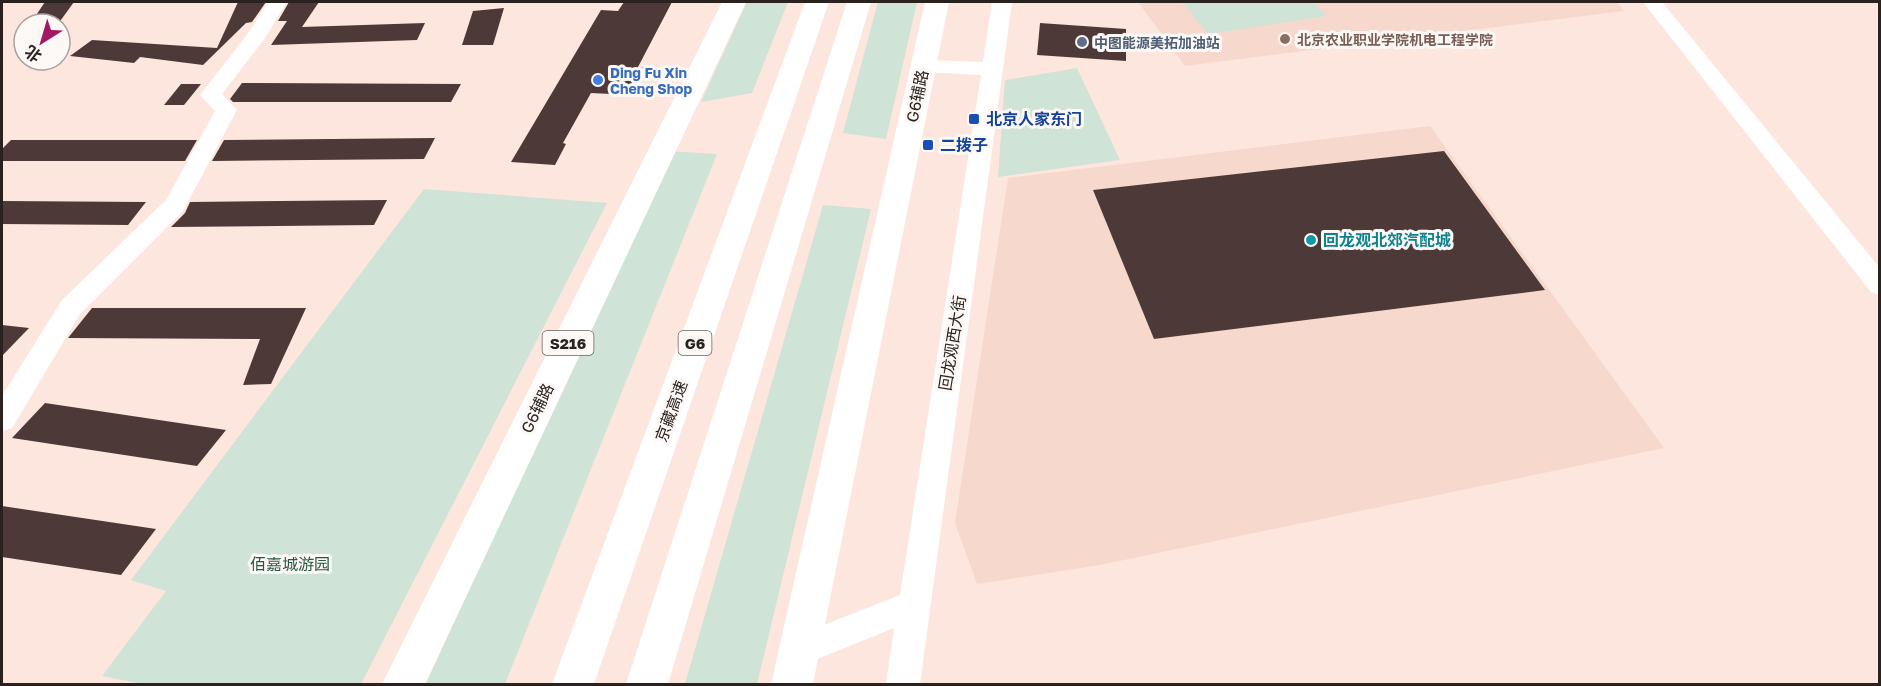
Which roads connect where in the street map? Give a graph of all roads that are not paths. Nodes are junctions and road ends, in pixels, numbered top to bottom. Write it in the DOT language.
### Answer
graph roads {
  1 [pos="277,2"];
  2 [pos="734,2"];
  3 [pos="817,2"];
  4 [pos="859,2"];
  5 [pos="937,2"];
  6 [pos="1002,2"];
  7 [pos="1652,2"];
  8 [pos="923,66"];
  9 [pos="993,69"];
  10 [pos="1880,286"];
  11 [pos="2,420"];
  12 [pos="912,605"];
  13 [pos="800,650"];
  14 [pos="403,684"];
  15 [pos="573,684"];
  16 [pos="647,684"];
  17 [pos="792,684"];
  18 [pos="903,684"];
  1 -- 11 [label="street"];
  2 -- 14 [label="main road, G6辅路 / S216"];
  3 -- 15 [label="main road, 京藏高速 / G6"];
  4 -- 16 [label="main road"];
  5 -- 8 [label="main road, G6辅路"];
  6 -- 9 [label="street, 回龙观西大街"];
  7 -- 10 [label="street"];
  8 -- 9 [label="street"];
  8 -- 13 [label="main road, G6辅路"];
  9 -- 12 [label="street, 回龙观西大街"];
  12 -- 13 [label="street"];
  12 -- 18 [label="street, 回龙观西大街"];
  13 -- 17 [label="main road, G6辅路"];
}
